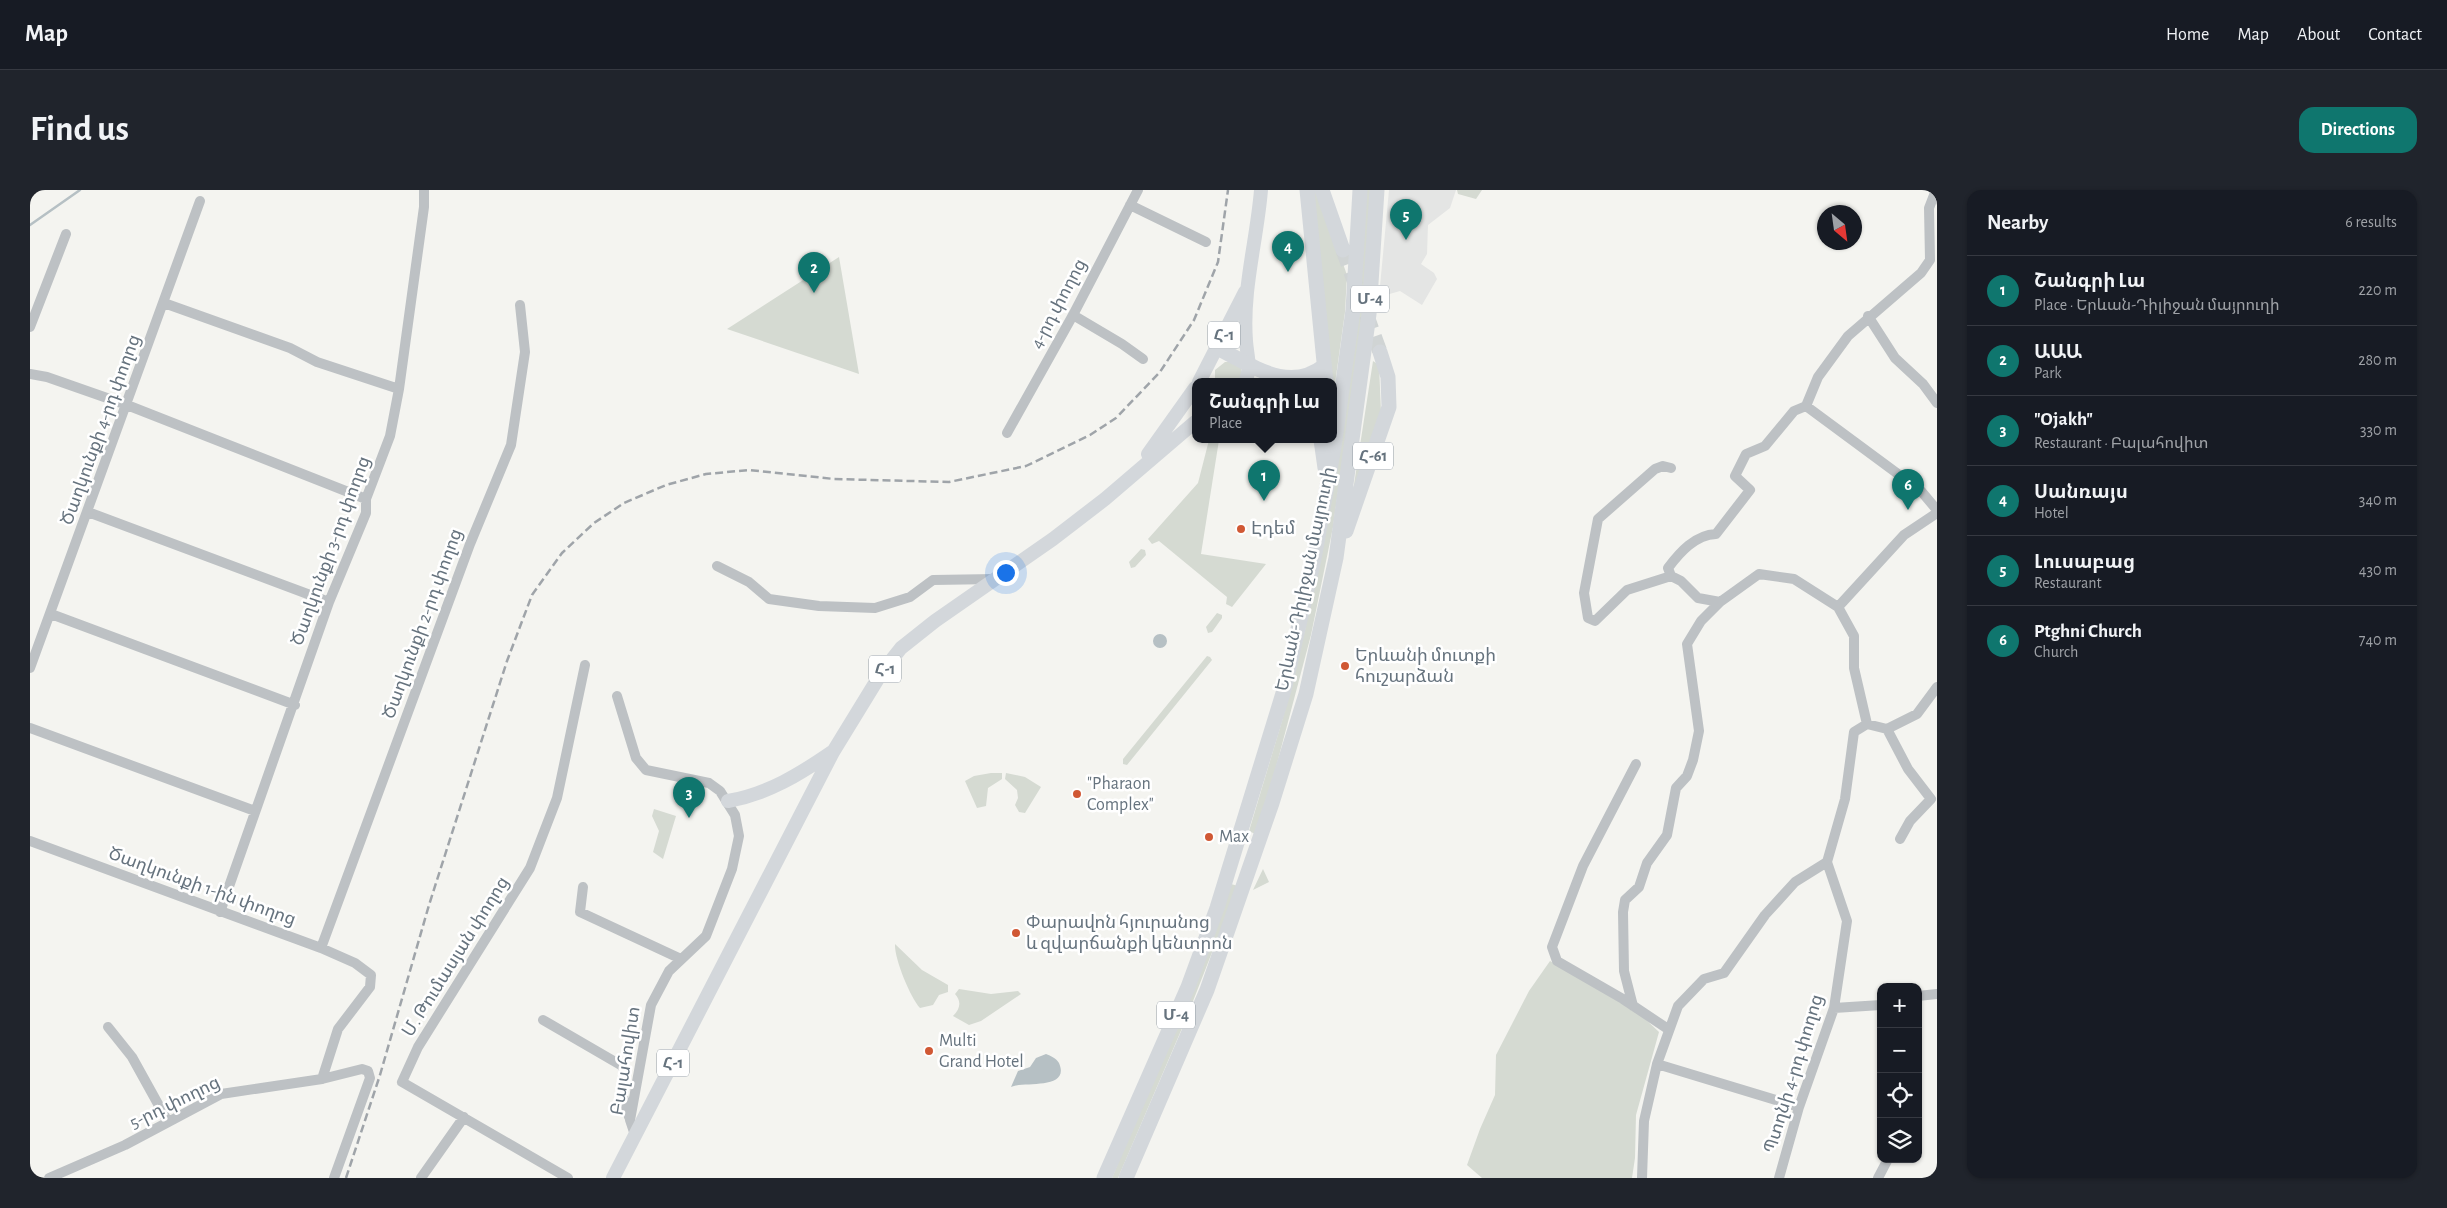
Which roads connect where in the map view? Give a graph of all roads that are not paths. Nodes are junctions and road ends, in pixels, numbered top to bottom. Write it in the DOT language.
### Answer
graph roads {
  1 [pos="424,190"];
  2 [pos="1138,190"];
  3 [pos="1261,190"];
  4 [pos="1307,190"];
  5 [pos="1322,190"];
  6 [pos="1360,190"];
  7 [pos="1377,190"];
  8 [pos="1936,190"];
  9 [pos="200,201"];
  10 [pos="1130,205"];
  11 [pos="66,234"];
  12 [pos="1206,242"];
  13 [pos="1343,250"];
  14 [pos="1934,262"];
  15 [pos="1247,287"];
  16 [pos="164,303"];
  17 [pos="520,305"];
  18 [pos="1073,315"];
  19 [pos="1868,316"];
  20 [pos="30,328"];
  21 [pos="1218,348"];
  22 [pos="1380,352"];
  23 [pos="1143,359"];
  24 [pos="1250,364"];
  25 [pos="1324,366"];
  26 [pos="30,374"];
  27 [pos="1201,378"];
  28 [pos="1246,378"];
  29 [pos="1287,378"];
  30 [pos="1298,378"];
  31 [pos="1326,378"];
  32 [pos="399,389"];
  33 [pos="1192,392"];
  34 [pos="1337,396"];
  35 [pos="1937,403"];
  36 [pos="127,405"];
  37 [pos="1806,406"];
  38 [pos="1192,424"];
  39 [pos="1007,433"];
  40 [pos="1329,443"];
  41 [pos="1671,468"];
  42 [pos="1134,472"];
  43 [pos="366,499"];
  44 [pos="1937,510"];
  45 [pos="88,512"];
  46 [pos="1937,514"];
  47 [pos="1336,558"];
  48 [pos="717,566"];
  49 [pos="1671,576"];
  50 [pos="995,579"];
  51 [pos="329,602"];
  52 [pos="1720,602"];
  53 [pos="1838,607"];
  54 [pos="51,614"];
  55 [pos="585,665"];
  56 [pos="30,668"];
  57 [pos="1937,687"];
  58 [pos="617,696"];
  59 [pos="294,704"];
  60 [pos="1867,724"];
  61 [pos="30,728"];
  62 [pos="1887,730"];
  63 [pos="832,752"];
  64 [pos="1636,764"];
  65 [pos="728,801"];
  66 [pos="255,811"];
  67 [pos="1900,839"];
  68 [pos="30,841"];
  69 [pos="1827,862"];
  70 [pos="583,886"];
  71 [pos="220,912"];
  72 [pos="321,948"];
  73 [pos="681,959"];
  74 [pos="1937,994"];
  75 [pos="1922,996"];
  76 [pos="1877,1005"];
  77 [pos="1633,1006"];
  78 [pos="1834,1008"];
  79 [pos="543,1020"];
  80 [pos="108,1027"];
  81 [pos="1668,1029"];
  82 [pos="1657,1064"];
  83 [pos="322,1079"];
  84 [pos="1799,1107"];
  85 [pos="464,1117"];
  86 [pos="630,1120"];
  87 [pos="168,1122"];
  88 [pos="635,1135"];
  89 [pos="1886,1163"];
  90 [pos="49,1178"];
  91 [pos="334,1178"];
  92 [pos="421,1178"];
  93 [pos="568,1178"];
  94 [pos="613,1178"];
  95 [pos="1104,1178"];
  96 [pos="1126,1178"];
  97 [pos="1642,1178"];
  98 [pos="1779,1178"];
  99 [pos="1878,1178"];
  1 -- 32 [label="street, Ծաղկունքի 3-րդ փողոց"];
  2 -- 10 [label="street, 4-րդ փողոց"];
  3 -- 15 [label="main road, Հ-1"];
  4 -- 25 [label="highway"];
  5 -- 13 [label="highway"];
  6 -- 34 [label="highway, Երևան-Դիլիջան մայրուղի / Մ-4"];
  7 -- 47 [label="highway, Երևան-Դիլիջան մայրուղի / Մ-4"];
  8 -- 14 [label="street"];
  9 -- 16 [label="street, Ծաղկունքի 4-րդ փողոց"];
  10 -- 12 [label="street"];
  10 -- 18 [label="street, 4-րդ փողոց"];
  11 -- 20 [label="street"];
  14 -- 19 [label="street"];
  15 -- 21 [label="main road, Հ-1"];
  15 -- 24 [label="main road, Հ-1"];
  16 -- 32 [label="street"];
  16 -- 36 [label="street, Ծաղկունքի 4-րդ փողոց"];
  17 -- 72 [label="street, Ծաղկունքի 2-րդ փողոց"];
  18 -- 23 [label="street"];
  18 -- 39 [label="street, 4-րդ փողոց"];
  19 -- 35 [label="street"];
  19 -- 37 [label="street"];
  21 -- 24 [label="highway"];
  21 -- 27 [label="main road, Հ-1"];
  22 -- 47 [label="highway, Հ-61"];
  24 -- 28 [label="main road, Հ-1"];
  24 -- 29 [label="highway"];
  25 -- 30 [label="highway"];
  25 -- 31 [label="highway"];
  26 -- 36 [label="street"];
  32 -- 43 [label="street, Ծաղկունքի 3-րդ փողոց"];
  33 -- 42 [label="main road, Հ-1"];
  36 -- 43 [label="street"];
  36 -- 45 [label="street, Ծաղկունքի 4-րդ փողոց"];
  37 -- 44 [label="street"];
  37 -- 49 [label="street"];
  38 -- 42 [label="main road, Հ-1"];
  40 -- 95 [label="highway, Երևան-Դիլիջան մայրուղի / Մ-4"];
  41 -- 49 [label="street"];
  42 -- 50 [label="main road, Հ-1"];
  43 -- 51 [label="street, Ծաղկունքի 3-րդ փողոց"];
  45 -- 51 [label="street"];
  45 -- 54 [label="street, Ծաղկունքի 4-րդ փողոց"];
  46 -- 53 [label="street"];
  47 -- 96 [label="highway, Երևան-Դիլիջան մայրուղի / Մ-4"];
  48 -- 50 [label="street"];
  49 -- 52 [label="street"];
  50 -- 63 [label="main road, Հ-1"];
  51 -- 59 [label="street, Ծաղկունքի 3-րդ փողոց"];
  52 -- 53 [label="street"];
  52 -- 77 [label="street"];
  53 -- 60 [label="street"];
  54 -- 56 [label="street, Ծաղկունքի 4-րդ փողոց"];
  54 -- 59 [label="street"];
  55 -- 85 [label="street, Մ․ Թումասյան փողոց"];
  57 -- 62 [label="street"];
  58 -- 65 [label="street, Բալահովիտ"];
  59 -- 66 [label="street, Ծաղկունքի 3-րդ փողոց"];
  60 -- 62 [label="street"];
  60 -- 69 [label="street"];
  61 -- 66 [label="street"];
  62 -- 67 [label="street"];
  63 -- 65 [label="main road"];
  63 -- 88 [label="main road, Հ-1"];
  64 -- 77 [label="street"];
  65 -- 73 [label="street, Բալահովիտ"];
  66 -- 71 [label="street, Ծաղկունքի 3-րդ փողոց"];
  68 -- 71 [label="street, Ծաղկունքի 1-ին փողոց"];
  69 -- 78 [label="street, Պտղնի 4-րդ փողոց"];
  69 -- 81 [label="street"];
  70 -- 73 [label="street"];
  71 -- 72 [label="street, Ծաղկունքի 1-ին փողոց"];
  72 -- 83 [label="street, Ծաղկունքի 1-ին փողոց"];
  73 -- 86 [label="street, Բալահովիտ"];
  74 -- 75 [label="street"];
  76 -- 78 [label="street"];
  77 -- 81 [label="street"];
  78 -- 84 [label="street, Պտղնի 4-րդ փողոց"];
  79 -- 86 [label="street"];
  80 -- 87 [label="street"];
  81 -- 82 [label="street"];
  82 -- 84 [label="street"];
  82 -- 97 [label="street"];
  83 -- 87 [label="street, 5-րդ փողոց"];
  83 -- 91 [label="street"];
  84 -- 98 [label="street, Պտղնի 4-րդ փողոց"];
  85 -- 92 [label="street"];
  85 -- 93 [label="street, Մ․ Թումասյան փողոց"];
  86 -- 88 [label="street, Բալահովիտ"];
  87 -- 90 [label="street, 5-րդ փողոց"];
  88 -- 94 [label="main road, Հ-1"];
  89 -- 99 [label="street"];
}
